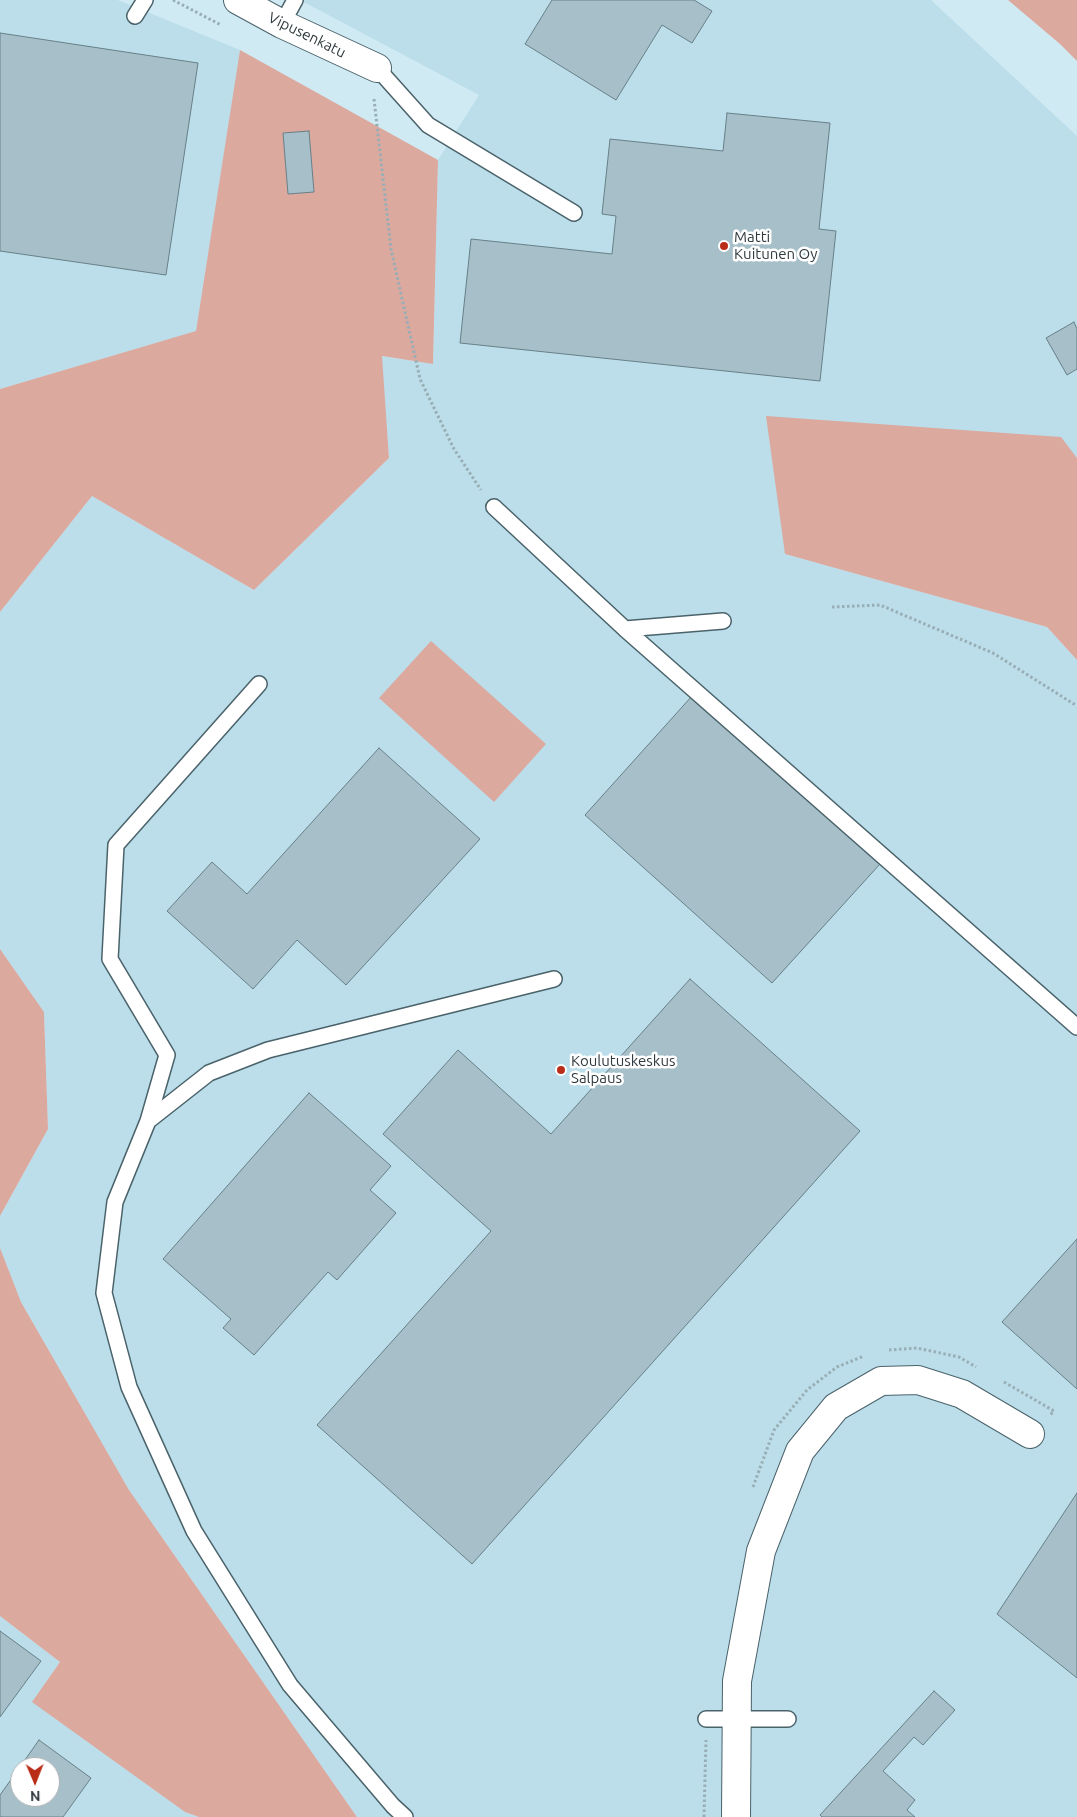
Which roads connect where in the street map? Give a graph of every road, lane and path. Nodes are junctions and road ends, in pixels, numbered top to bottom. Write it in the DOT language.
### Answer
graph roads {
  1 [pos="145,0"];
  2 [pos="238,0"];
  3 [pos="295,0"];
  4 [pos="135,16"];
  5 [pos="282,24"];
  6 [pos="377,68"];
  7 [pos="574,213"];
  8 [pos="494,507"];
  9 [pos="832,607"];
  10 [pos="722,621"];
  11 [pos="625,629"];
  12 [pos="259,684"];
  13 [pos="1077,706"];
  14 [pos="554,979"];
  15 [pos="1077,1027"];
  16 [pos="148,1121"];
  17 [pos="884,1350"];
  18 [pos="868,1354"];
  19 [pos="985,1372"];
  20 [pos="1002,1382"];
  21 [pos="1030,1434"];
  22 [pos="752,1491"];
  23 [pos="736,1718"];
  24 [pos="706,1719"];
  25 [pos="788,1719"];
  26 [pos="405,1817"];
  27 [pos="704,1817"];
  28 [pos="736,1817"];
  1 -- 4 [label="lane"];
  2 -- 5 [label="street, Vipusenkatu"];
  3 -- 5 [label="lane"];
  5 -- 6 [label="street, Vipusenkatu"];
  6 -- 7 [label="lane"];
  6 -- 8 [label="path"];
  8 -- 11 [label="lane"];
  9 -- 13 [label="path"];
  10 -- 11 [label="lane"];
  11 -- 15 [label="lane"];
  12 -- 16 [label="lane"];
  14 -- 16 [label="lane"];
  16 -- 26 [label="lane"];
  17 -- 19 [label="path"];
  18 -- 22 [label="path"];
  20 -- 21 [label="path"];
  21 -- 23 [label="street"];
  23 -- 24 [label="lane"];
  23 -- 25 [label="lane"];
  23 -- 28 [label="street"];
  24 -- 27 [label="path"];
}
